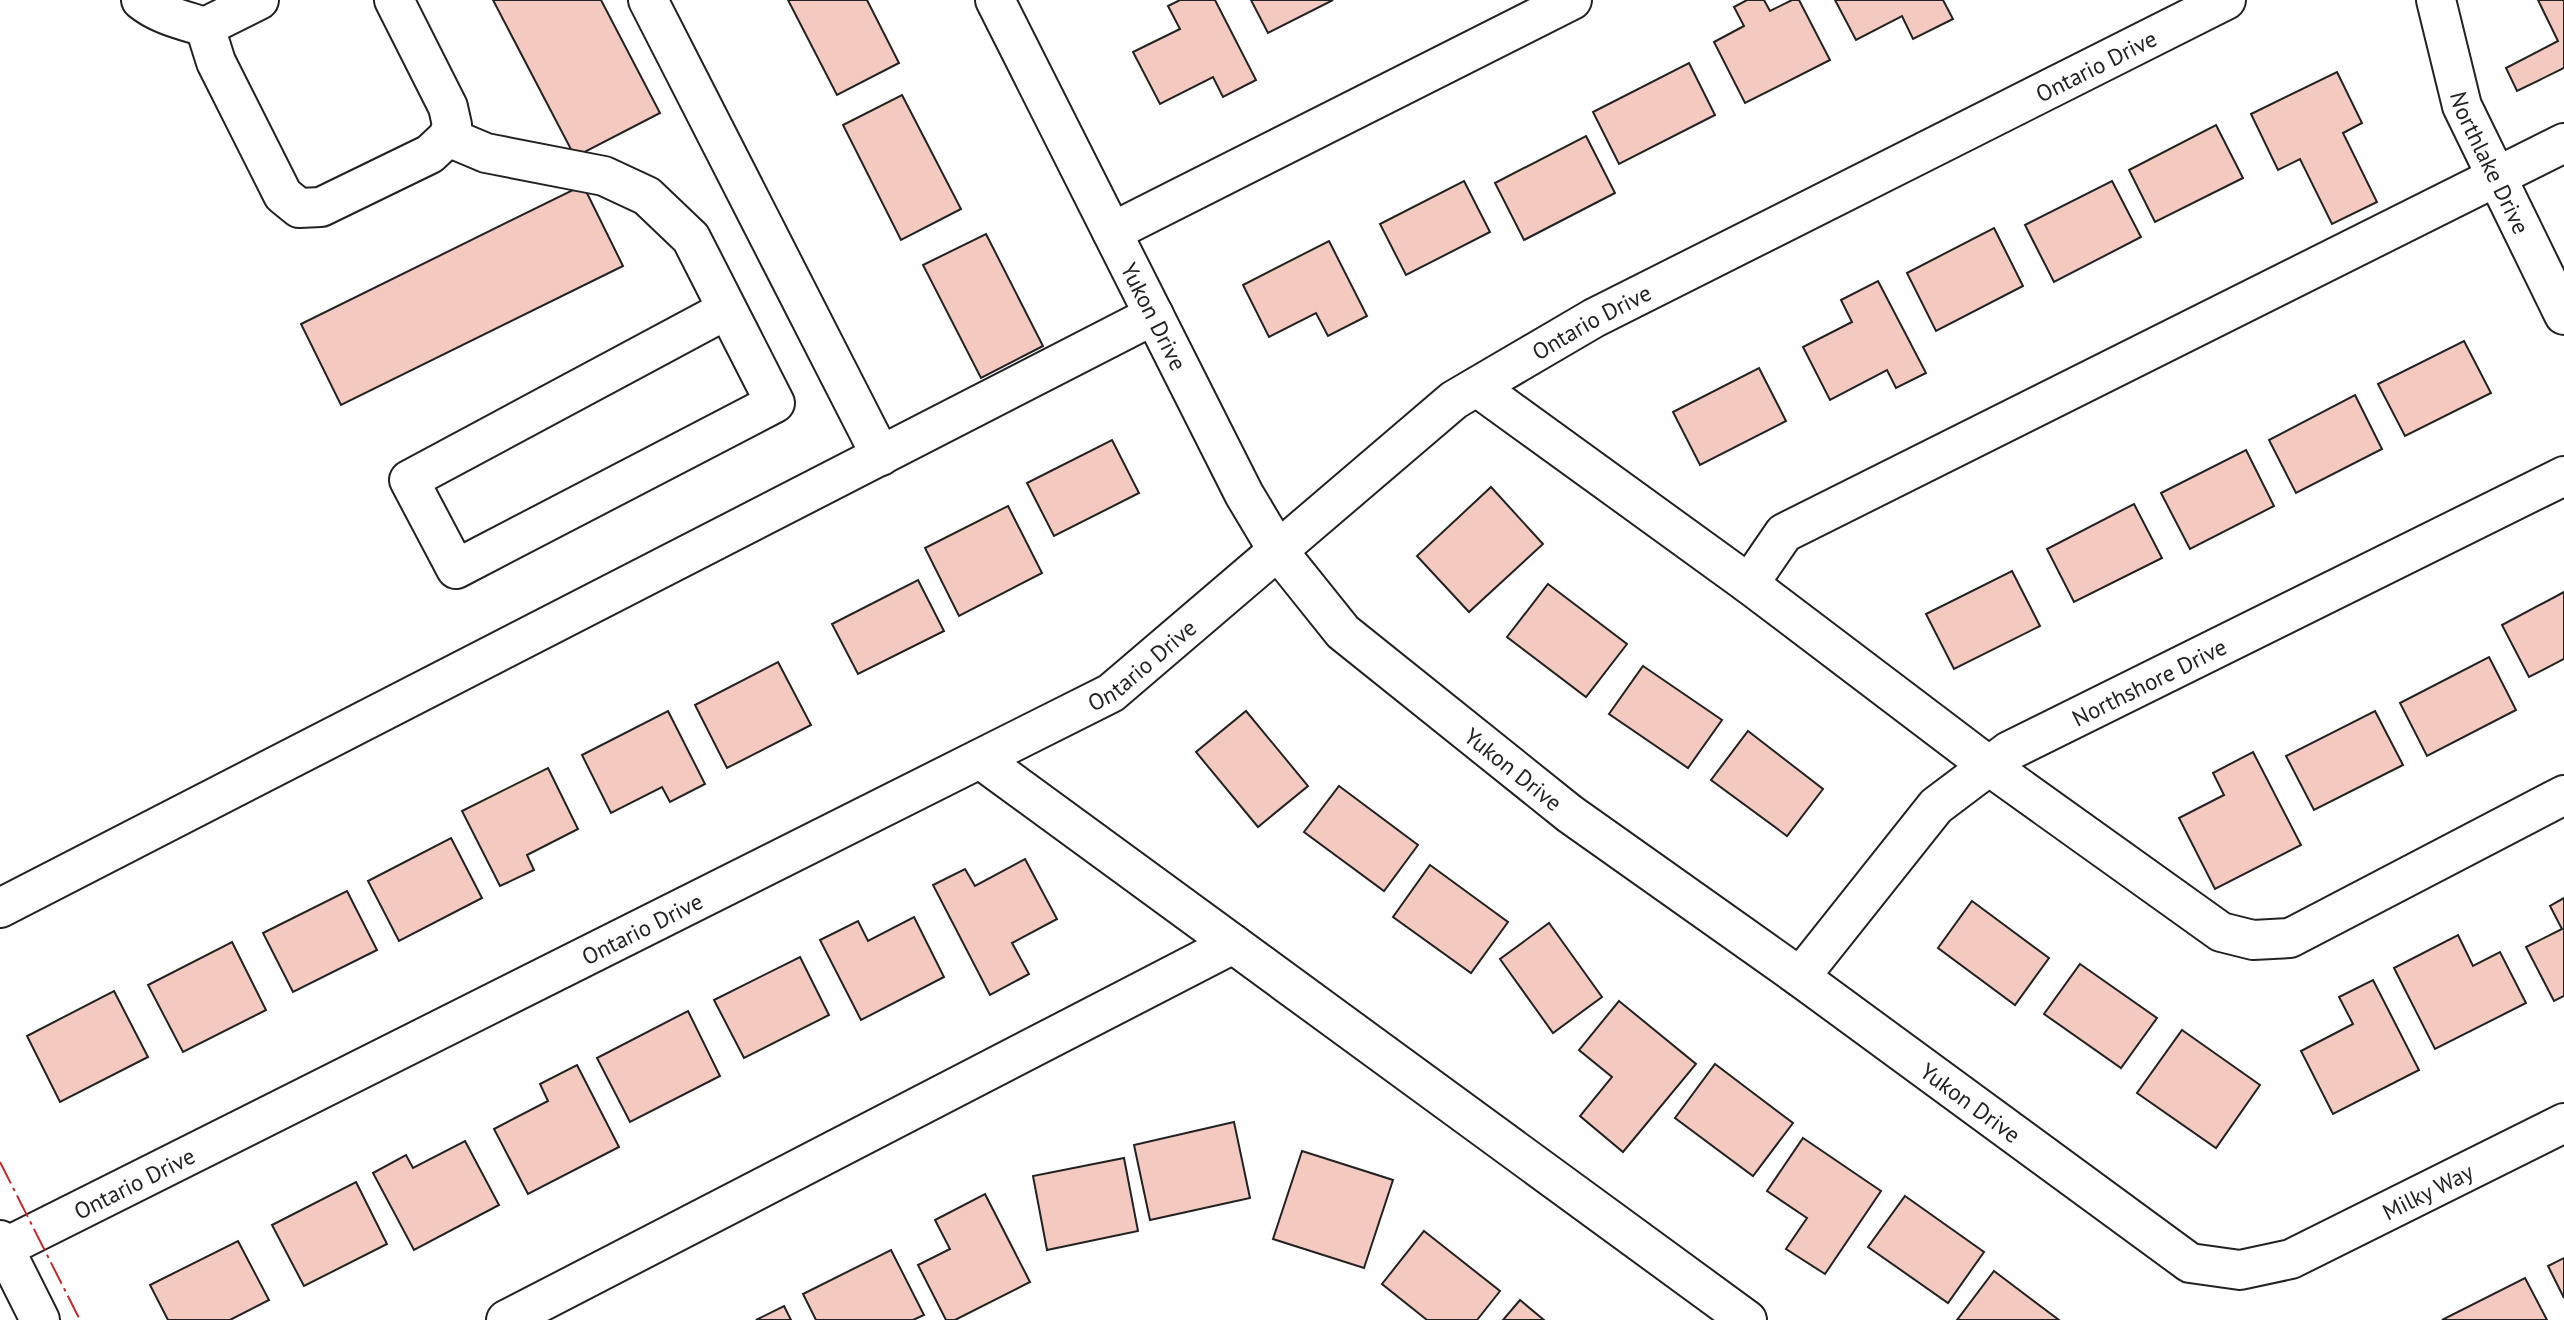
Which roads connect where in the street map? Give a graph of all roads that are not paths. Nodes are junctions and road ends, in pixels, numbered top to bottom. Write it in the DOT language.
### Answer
graph roads {
  1 [pos="141,0"];
  2 [pos="259,0"];
  3 [pos="394,0"];
  4 [pos="648,0"];
  5 [pos="995,0"];
  6 [pos="1572,0"];
  7 [pos="2226,0"];
  8 [pos="2436,0"];
  9 [pos="205,27"];
  10 [pos="448,137"];
  11 [pos="2564,143"];
  12 [pos="2497,177"];
  13 [pos="1112,232"];
  14 [pos="726,310"];
  15 [pos="1154,315"];
  16 [pos="2564,316"];
  17 [pos="1476,387"];
  18 [pos="881,456"];
  19 [pos="2564,476"];
  20 [pos="1278,551"];
  21 [pos="1749,584"];
  22 [pos="981,759"];
  23 [pos="1989,766"];
  24 [pos="2564,795"];
  25 [pos="0,908"];
  26 [pos="1233,944"];
  27 [pos="1800,977"];
  28 [pos="2564,1123"];
  29 [pos="1,1246"];
  30 [pos="2291,1259"];
  31 [pos="40,1320"];
  32 [pos="506,1320"];
  33 [pos="1747,1320"];
  1 -- 9 [label="street"];
  2 -- 9 [label="street"];
  3 -- 10 [label="street"];
  4 -- 18 [label="street"];
  5 -- 13 [label="street, Yukon Drive"];
  6 -- 13 [label="street"];
  7 -- 17 [label="street, Ontario Drive"];
  8 -- 12 [label="street, Northlake Drive"];
  9 -- 10 [label="street"];
  10 -- 14 [label="street"];
  11 -- 12 [label="street"];
  12 -- 16 [label="street, Northlake Drive"];
  12 -- 21 [label="street"];
  13 -- 15 [label="street, Yukon Drive"];
  14 -- 14 [label="street"];
  15 -- 18 [label="street"];
  15 -- 20 [label="street, Yukon Drive"];
  17 -- 20 [label="street, Ontario Drive"];
  17 -- 21 [label="street"];
  18 -- 25 [label="street"];
  19 -- 23 [label="street, Northshore Drive"];
  20 -- 22 [label="street, Ontario Drive"];
  20 -- 27 [label="street, Yukon Drive"];
  21 -- 23 [label="street"];
  22 -- 26 [label="street"];
  22 -- 29 [label="street, Ontario Drive"];
  23 -- 24 [label="street"];
  23 -- 27 [label="street, Northshore Drive"];
  26 -- 32 [label="street"];
  26 -- 33 [label="street"];
  27 -- 30 [label="street, Yukon Drive"];
  28 -- 30 [label="street, Milky Way"];
  29 -- 31 [label="street"];
}
